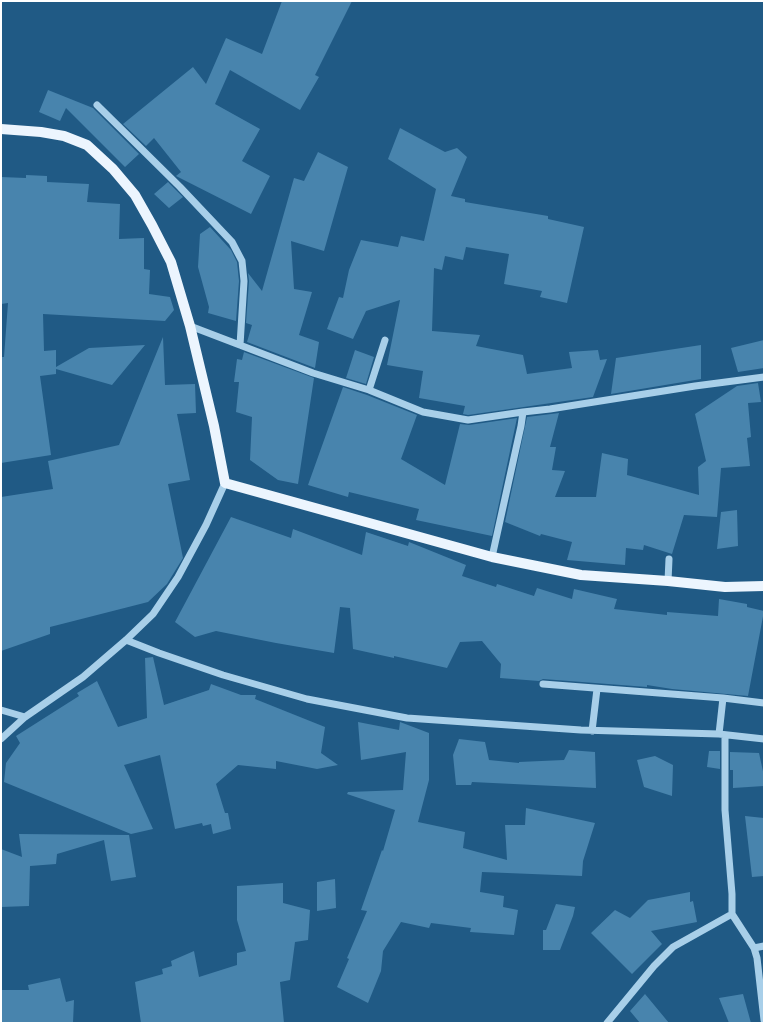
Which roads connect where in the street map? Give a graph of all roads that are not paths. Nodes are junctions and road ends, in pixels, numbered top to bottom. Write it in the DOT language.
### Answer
graph roads {
  1 [pos="97,105"];
  2 [pos="1,129"];
  3 [pos="190,326"];
  4 [pos="385,340"];
  5 [pos="240,345"];
  6 [pos="764,377"];
  7 [pos="369,390"];
  8 [pos="523,414"];
  9 [pos="225,483"];
  10 [pos="492,557"];
  11 [pos="668,559"];
  12 [pos="668,581"];
  13 [pos="764,586"];
  14 [pos="126,640"];
  15 [pos="542,684"];
  16 [pos="597,692"];
  17 [pos="722,701"];
  18 [pos="764,703"];
  19 [pos="1,710"];
  20 [pos="25,717"];
  21 [pos="592,727"];
  22 [pos="721,732"];
  23 [pos="1,739"];
  24 [pos="764,739"];
  25 [pos="732,914"];
  26 [pos="764,946"];
  27 [pos="754,948"];
  28 [pos="764,1020"];
  29 [pos="607,1023"];
  1 -- 5 [label="street"];
  2 -- 3 [label="main road"];
  3 -- 5 [label="street"];
  3 -- 9 [label="main road"];
  4 -- 7 [label="street"];
  5 -- 7 [label="street"];
  6 -- 8 [label="street"];
  7 -- 8 [label="street"];
  8 -- 10 [label="street"];
  9 -- 10 [label="main road"];
  9 -- 14 [label="street"];
  10 -- 12 [label="main road"];
  11 -- 12 [label="street"];
  12 -- 13 [label="main road"];
  14 -- 20 [label="street"];
  14 -- 21 [label="street"];
  15 -- 16 [label="street"];
  16 -- 17 [label="street"];
  16 -- 21 [label="street"];
  17 -- 18 [label="street"];
  17 -- 22 [label="street"];
  19 -- 20 [label="street"];
  20 -- 23 [label="street"];
  21 -- 22 [label="street"];
  22 -- 24 [label="street"];
  22 -- 25 [label="street"];
  25 -- 27 [label="street"];
  25 -- 29 [label="street"];
  26 -- 27 [label="street"];
  27 -- 28 [label="street"];
}
